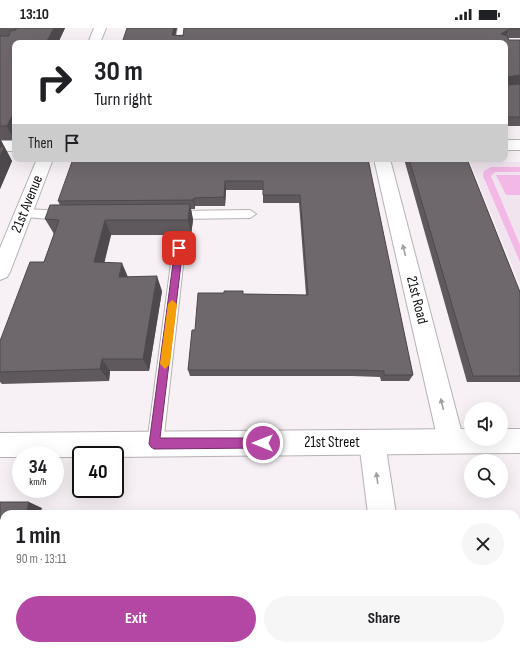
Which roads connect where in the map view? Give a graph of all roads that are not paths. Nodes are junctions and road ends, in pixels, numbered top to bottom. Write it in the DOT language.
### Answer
graph roads {
  1 [pos="100,28"];
  2 [pos="182,28"];
  3 [pos="95,40"];
  4 [pos="180,40"];
  5 [pos="0,146"];
  6 [pos="12,146"];
  7 [pos="508,146"];
  8 [pos="520,146"];
  9 [pos="44,162"];
  10 [pos="383,162"];
  11 [pos="24,213"];
  12 [pos="250,214"];
  13 [pos="80,215"];
  14 [pos="165,215"];
  15 [pos="179,248"];
  16 [pos="0,272"];
  17 [pos="451,441"];
  18 [pos="520,441"];
  19 [pos="372,442"];
  20 [pos="154,444"];
  21 [pos="0,445"];
  22 [pos="381,510"];
  1 -- 3 [label="street"];
  2 -- 4 [label="lane"];
  5 -- 6 [label="street"];
  7 -- 8 [label="street"];
  9 -- 11 [label="street, 21st Avenue"];
  17 -- 10 [label="street, 21st Road, one-way"];
  11 -- 13 [label="lane"];
  11 -- 16 [label="street, 21st Avenue"];
  12 -- 14 [label="lane"];
  15 -- 20 [label="lane"];
  17 -- 18 [label="street, 21st Street"];
  17 -- 19 [label="street, 21st Street"];
  19 -- 20 [label="street, 21st Street"];
  22 -- 19 [label="street, one-way"];
  20 -- 21 [label="street, 21st Street"];
}
